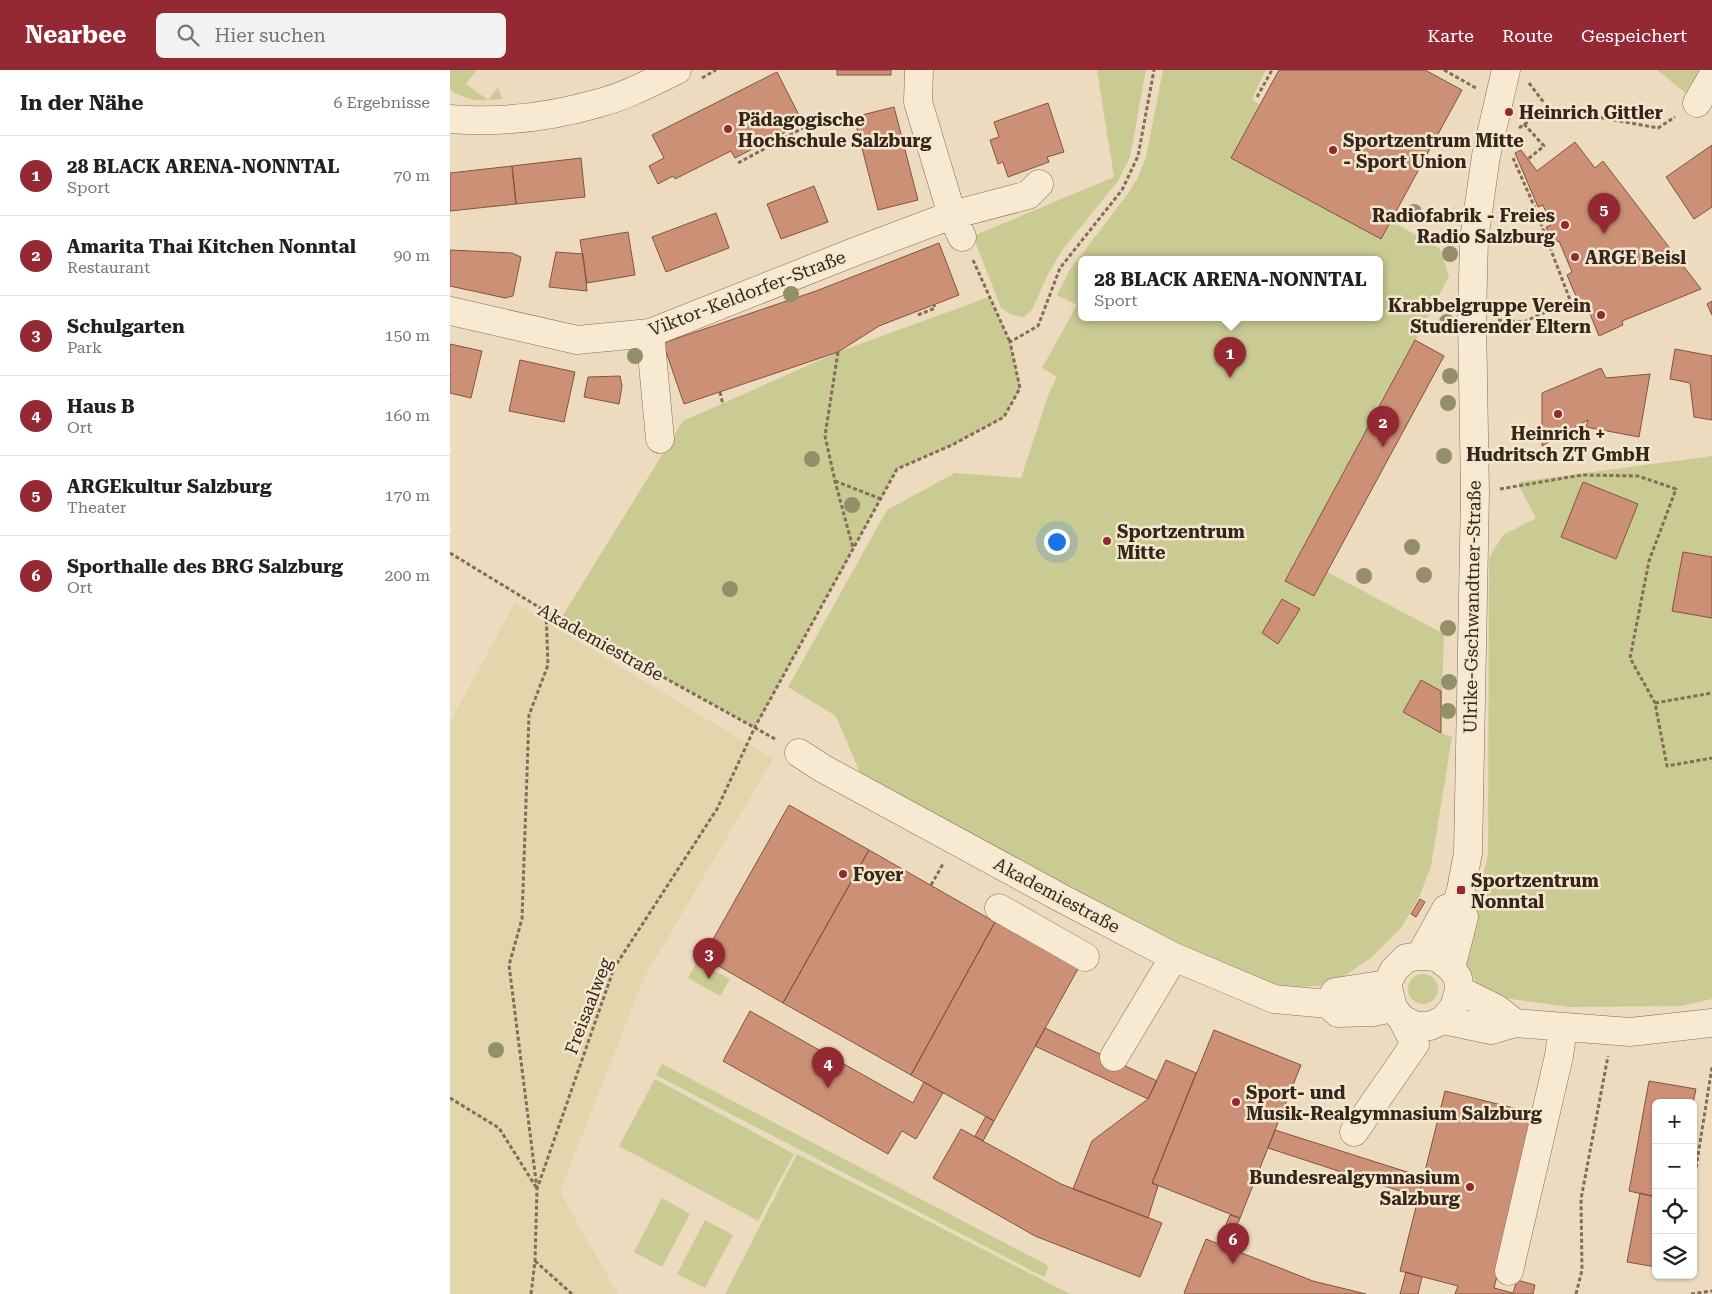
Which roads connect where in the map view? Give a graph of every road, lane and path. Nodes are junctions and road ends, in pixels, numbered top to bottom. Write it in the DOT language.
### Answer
graph roads {
  1 [pos="677,70"];
  2 [pos="919,70"];
  3 [pos="1154,70"];
  4 [pos="1272,70"];
  5 [pos="1444,70"];
  6 [pos="1517,76"];
  7 [pos="1712,77"];
  8 [pos="1478,88"];
  9 [pos="1257,97"];
  10 [pos="1697,103"];
  11 [pos="450,105"];
  12 [pos="1548,108"];
  13 [pos="463,120"];
  14 [pos="812,123"];
  15 [pos="1524,124"];
  16 [pos="1517,129"];
  17 [pos="1512,155"];
  18 [pos="1528,159"];
  19 [pos="738,163"];
  20 [pos="1038,184"];
  21 [pos="1535,208"];
  22 [pos="1514,217"];
  23 [pos="957,226"];
  24 [pos="934,305"];
  25 [pos="450,311"];
  26 [pos="918,315"];
  27 [pos="1472,318"];
  28 [pos="650,333"];
  29 [pos="1010,342"];
  30 [pos="838,352"];
  31 [pos="720,392"];
  32 [pos="723,405"];
  33 [pos="660,439"];
  34 [pos="835,481"];
  35 [pos="1474,494"];
  36 [pos="880,498"];
  37 [pos="853,548"];
  38 [pos="450,552"];
  39 [pos="546,612"];
  40 [pos="1712,693"];
  41 [pos="1655,703"];
  42 [pos="755,727"];
  43 [pos="800,753"];
  44 [pos="1712,758"];
  45 [pos="947,856"];
  46 [pos="931,885"];
  47 [pos="1061,898"];
  48 [pos="1456,906"];
  49 [pos="999,908"];
  50 [pos="1042,932"];
  51 [pos="1420,956"];
  52 [pos="1084,957"];
  53 [pos="1174,957"];
  54 [pos="1455,979"];
  55 [pos="1394,1004"];
  56 [pos="1443,1020"];
  57 [pos="1712,1023"];
  58 [pos="1516,1024"];
  59 [pos="1563,1027"];
  60 [pos="1611,1032"];
  61 [pos="1114,1057"];
  62 [pos="1712,1066"];
  63 [pos="450,1098"];
  64 [pos="1354,1132"];
  65 [pos="1697,1162"];
  66 [pos="537,1190"];
  67 [pos="535,1261"];
  68 [pos="1509,1271"];
  69 [pos="1712,1291"];
  70 [pos="531,1294"];
  71 [pos="572,1294"];
  72 [pos="1576,1294"];
  73 [pos="1691,1294"];
  1 -- 13 [label="street"];
  2 -- 23 [label="street"];
  3 -- 29 [label="path"];
  4 -- 9 [label="path"];
  5 -- 8 [label="path"];
  6 -- 12 [label="path"];
  6 -- 27 [label="street, Ulrike-Gschwandtner-Straße"];
  7 -- 10 [label="street"];
  10 -- 12 [label="path"];
  11 -- 13 [label="street"];
  12 -- 15 [label="path"];
  14 -- 19 [label="path"];
  15 -- 16 [label="path"];
  15 -- 18 [label="path"];
  17 -- 21 [label="path"];
  20 -- 23 [label="street, Viktor-Keldorfer-Straße"];
  21 -- 22 [label="path"];
  21 -- 27 [label="path"];
  23 -- 28 [label="street, Viktor-Keldorfer-Straße"];
  23 -- 29 [label="path, Freisaalweg"];
  24 -- 26 [label="path"];
  25 -- 28 [label="street, Viktor-Keldorfer-Straße"];
  27 -- 35 [label="street, Ulrike-Gschwandtner-Straße"];
  28 -- 33 [label="street"];
  29 -- 36 [label="path, Freisaalweg"];
  30 -- 34 [label="path"];
  31 -- 32 [label="path"];
  34 -- 36 [label="path"];
  34 -- 37 [label="path"];
  35 -- 41 [label="path"];
  35 -- 48 [label="street, Ulrike-Gschwandtner-Straße"];
  36 -- 37 [label="path, Freisaalweg"];
  37 -- 42 [label="path, Freisaalweg"];
  38 -- 39 [label="path, Akademiestraße"];
  39 -- 42 [label="path, Akademiestraße"];
  39 -- 66 [label="path"];
  40 -- 41 [label="path"];
  41 -- 44 [label="path"];
  42 -- 66 [label="path, Freisaalweg"];
  43 -- 47 [label="street, Akademiestraße"];
  45 -- 46 [label="path"];
  47 -- 50 [label="street"];
  47 -- 53 [label="street, Akademiestraße"];
  48 -- 51 [label="street"];
  48 -- 54 [label="street, Ulrike-Gschwandtner-Straße"];
  49 -- 50 [label="street"];
  50 -- 52 [label="street"];
  51 -- 54 [label="street"];
  51 -- 55 [label="street"];
  53 -- 55 [label="street, Akademiestraße"];
  53 -- 61 [label="street"];
  54 -- 56 [label="street"];
  54 -- 58 [label="street"];
  55 -- 56 [label="street, Akademiestraße"];
  55 -- 64 [label="street"];
  56 -- 58 [label="street, Akademiestraße"];
  57 -- 60 [label="street, Akademiestraße"];
  58 -- 59 [label="street, Akademiestraße"];
  59 -- 60 [label="street, Akademiestraße"];
  59 -- 68 [label="street"];
  60 -- 72 [label="path"];
  62 -- 65 [label="path"];
  63 -- 66 [label="path"];
  66 -- 67 [label="path, Freisaalweg"];
  67 -- 70 [label="path, Freisaalweg"];
  67 -- 71 [label="path"];
  69 -- 73 [label="path"];
}
